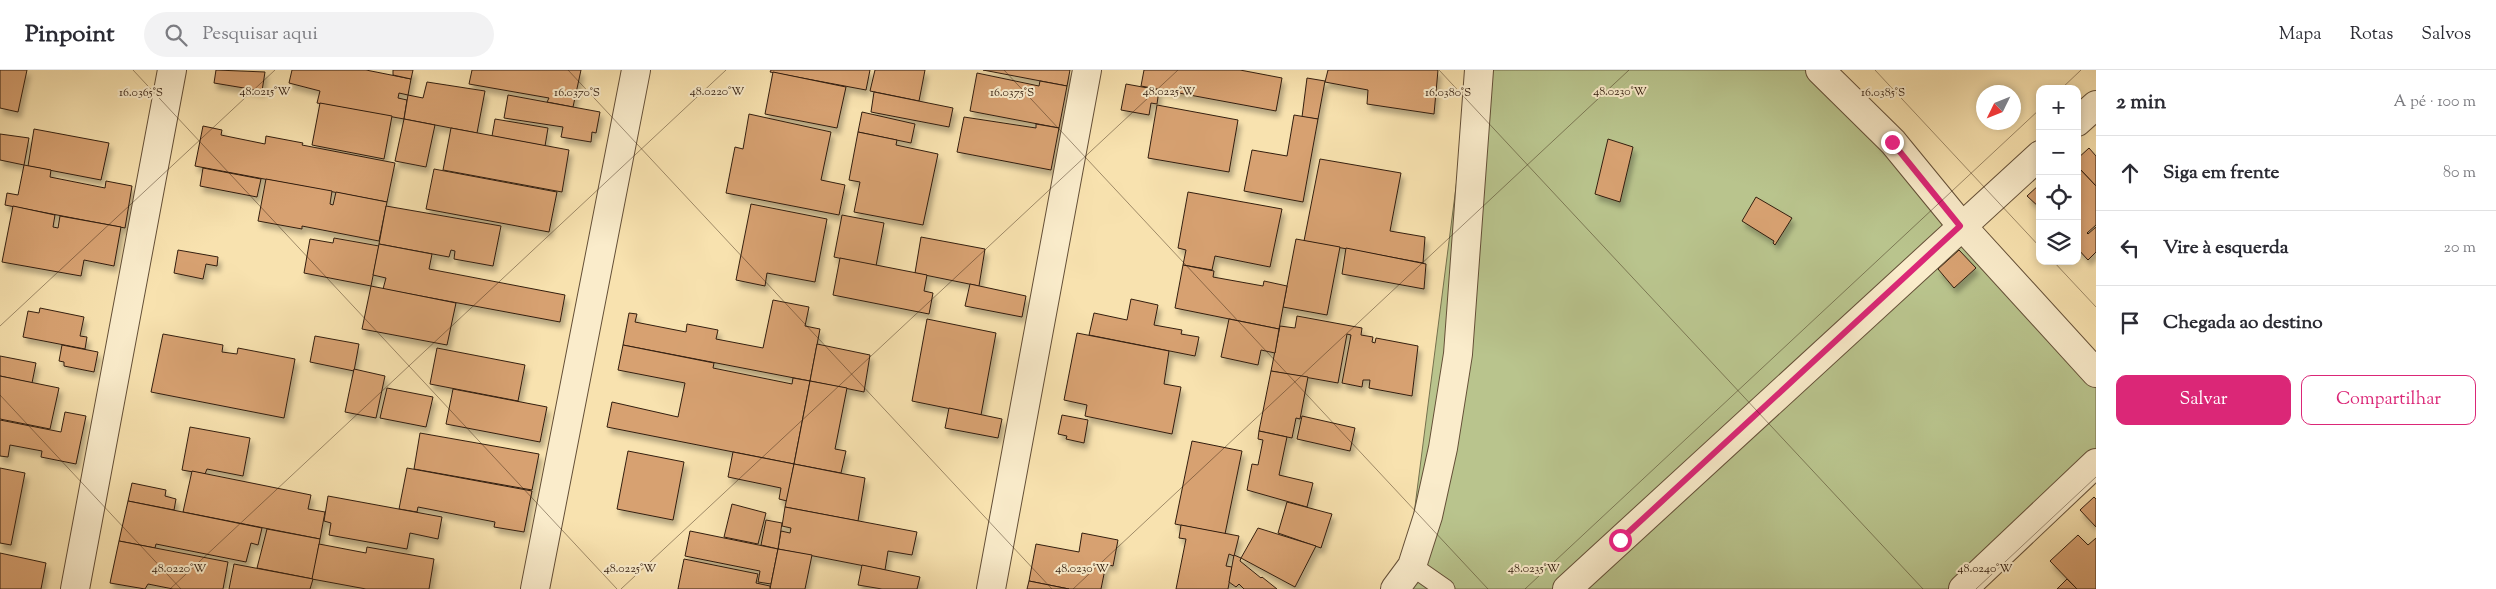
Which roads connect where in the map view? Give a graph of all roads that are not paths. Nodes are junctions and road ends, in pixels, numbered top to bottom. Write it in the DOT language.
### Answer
graph roads {
  1 [pos="172,70"];
  2 [pos="636,70"];
  3 [pos="1087,70"];
  4 [pos="1479,70"];
  5 [pos="1820,70"];
  6 [pos="2096,105"];
  7 [pos="2081,118"];
  8 [pos="2036,159"];
  9 [pos="1960,226"];
  10 [pos="2096,373"];
  11 [pos="2096,463"];
  12 [pos="1412,566"];
  13 [pos="75,589"];
  14 [pos="535,589"];
  15 [pos="991,589"];
  16 [pos="1395,589"];
  17 [pos="1444,589"];
  18 [pos="1567,589"];
  19 [pos="1963,589"];
  1 -- 13 [label="street"];
  2 -- 14 [label="street"];
  3 -- 15 [label="street"];
  4 -- 12 [label="street"];
  5 -- 9 [label="street"];
  6 -- 7 [label="street"];
  8 -- 9 [label="street"];
  9 -- 10 [label="street"];
  9 -- 18 [label="street"];
  11 -- 19 [label="street"];
  12 -- 16 [label="street"];
  12 -- 17 [label="lane"];
}
